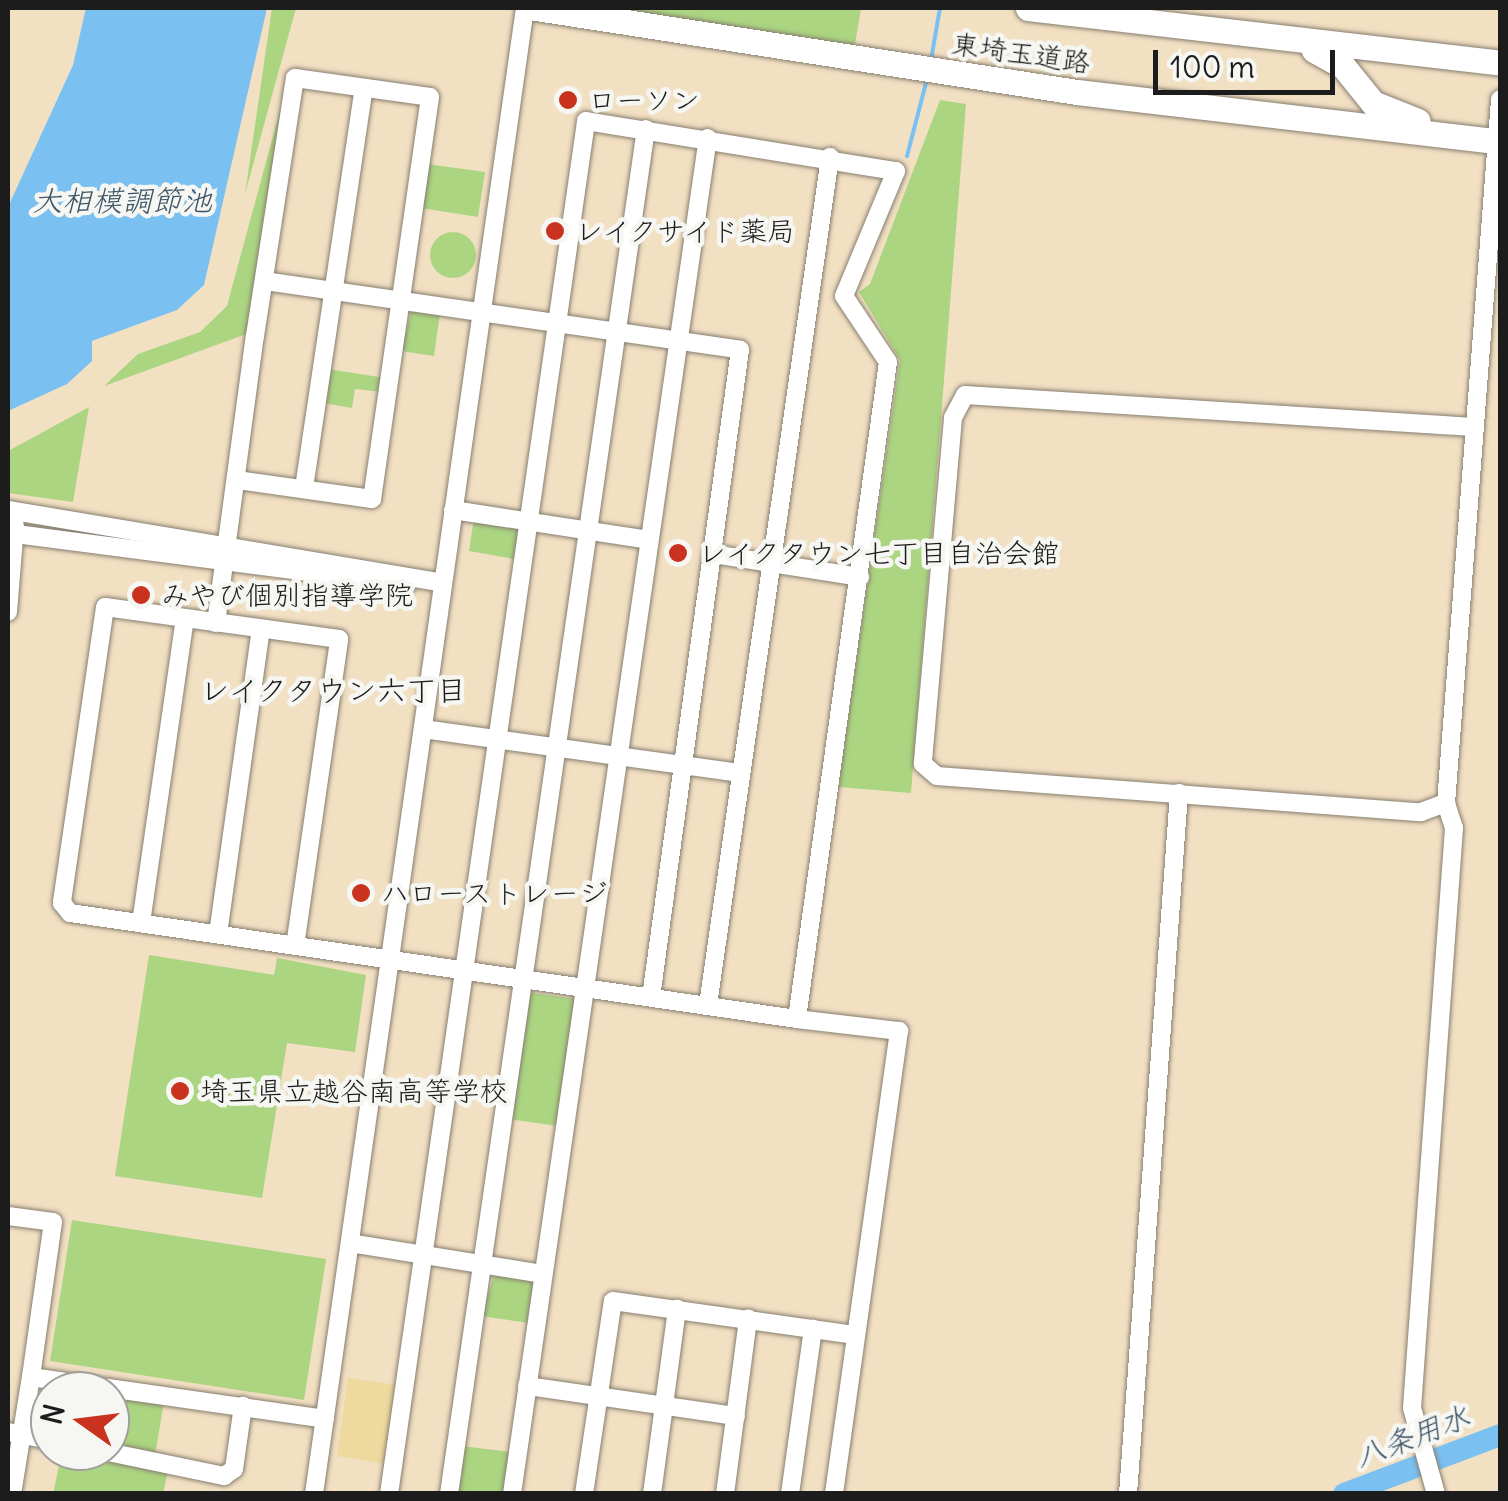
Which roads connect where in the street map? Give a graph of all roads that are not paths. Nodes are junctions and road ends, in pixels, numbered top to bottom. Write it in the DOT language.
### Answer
graph roads {
  1 [pos="525,8"];
  2 [pos="536,8"];
  3 [pos="1028,8"];
  4 [pos="1285,42"];
  5 [pos="1500,64"];
  6 [pos="364,88"];
  7 [pos="1500,99"];
  8 [pos="646,130"];
  9 [pos="708,138"];
  10 [pos="1499,142"];
  11 [pos="830,158"];
  12 [pos="264,281"];
  13 [pos="332,291"];
  14 [pos="402,300"];
  15 [pos="482,312"];
  16 [pos="557,323"];
  17 [pos="615,332"];
  18 [pos="677,340"];
  19 [pos="1474,427"];
  20 [pos="236,480"];
  21 [pos="304,488"];
  22 [pos="453,510"];
  23 [pos="8,512"];
  24 [pos="529,520"];
  25 [pos="587,530"];
  26 [pos="13,534"];
  27 [pos="649,540"];
  28 [pos="227,552"];
  29 [pos="713,554"];
  30 [pos="774,563"];
  31 [pos="860,577"];
  32 [pos="442,583"];
  33 [pos="8,612"];
  34 [pos="185,620"];
  35 [pos="216,623"];
  36 [pos="261,630"];
  37 [pos="423,730"];
  38 [pos="496,739"];
  39 [pos="557,748"];
  40 [pos="618,756"];
  41 [pos="683,765"];
  42 [pos="741,773"];
  43 [pos="1179,793"];
  44 [pos="1446,803"];
  45 [pos="141,923"];
  46 [pos="218,934"];
  47 [pos="295,946"];
  48 [pos="389,960"];
  49 [pos="464,971"];
  50 [pos="522,978"];
  51 [pos="584,986"];
  52 [pos="651,997"];
  53 [pos="708,1005"];
  54 [pos="797,1019"];
  55 [pos="8,1216"];
  56 [pos="350,1243"];
  57 [pos="423,1254"];
  58 [pos="482,1264"];
  59 [pos="543,1274"];
  60 [pos="677,1309"];
  61 [pos="748,1320"];
  62 [pos="813,1329"];
  63 [pos="856,1335"];
  64 [pos="31,1371"];
  65 [pos="30,1377"];
  66 [pos="527,1386"];
  67 [pos="130,1391"];
  68 [pos="599,1397"];
  69 [pos="243,1406"];
  70 [pos="664,1406"];
  71 [pos="736,1416"];
  72 [pos="325,1419"];
  73 [pos="15,1434"];
  74 [pos="130,1457"];
  75 [pos="12,1494"];
  76 [pos="314,1494"];
  77 [pos="388,1494"];
  78 [pos="449,1494"];
  79 [pos="512,1494"];
  80 [pos="584,1494"];
  81 [pos="652,1494"];
  82 [pos="724,1494"];
  83 [pos="790,1494"];
  84 [pos="834,1494"];
  85 [pos="1128,1494"];
  86 [pos="1436,1494"];
  1 -- 15 [label="street"];
  2 -- 10 [label="highway, 東埼玉道路"];
  3 -- 4 [label="highway, 東埼玉道路"];
  4 -- 5 [label="highway, 東埼玉道路"];
  4 -- 10 [label="highway"];
  6 -- 12 [label="street"];
  6 -- 13 [label="street"];
  6 -- 14 [label="street"];
  7 -- 10 [label="street"];
  8 -- 9 [label="street"];
  8 -- 16 [label="street"];
  8 -- 17 [label="street"];
  9 -- 11 [label="street"];
  9 -- 18 [label="street"];
  10 -- 19 [label="street"];
  11 -- 30 [label="street"];
  11 -- 31 [label="street"];
  12 -- 13 [label="street"];
  12 -- 20 [label="street"];
  13 -- 14 [label="street"];
  13 -- 21 [label="street"];
  14 -- 15 [label="street"];
  14 -- 21 [label="street"];
  15 -- 16 [label="street"];
  15 -- 22 [label="street"];
  16 -- 17 [label="street"];
  16 -- 24 [label="street"];
  17 -- 18 [label="street"];
  17 -- 25 [label="street"];
  18 -- 27 [label="street"];
  18 -- 29 [label="street"];
  19 -- 43 [label="street"];
  19 -- 44 [label="street"];
  20 -- 21 [label="street"];
  20 -- 28 [label="street"];
  22 -- 24 [label="street"];
  22 -- 32 [label="street"];
  23 -- 26 [label="street"];
  23 -- 28 [label="street"];
  24 -- 25 [label="street"];
  24 -- 38 [label="street"];
  25 -- 27 [label="street"];
  25 -- 39 [label="street"];
  26 -- 28 [label="street"];
  26 -- 33 [label="street"];
  27 -- 40 [label="street"];
  28 -- 32 [label="street"];
  28 -- 35 [label="street"];
  29 -- 30 [label="street"];
  29 -- 41 [label="street"];
  30 -- 31 [label="street"];
  30 -- 42 [label="street"];
  31 -- 54 [label="street"];
  32 -- 37 [label="street"];
  34 -- 35 [label="street"];
  34 -- 45 [label="street"];
  34 -- 45 [label="street"];
  35 -- 36 [label="street"];
  36 -- 46 [label="street"];
  36 -- 47 [label="street"];
  37 -- 38 [label="street"];
  37 -- 48 [label="street"];
  38 -- 39 [label="street"];
  38 -- 49 [label="street"];
  39 -- 40 [label="street"];
  39 -- 50 [label="street"];
  40 -- 41 [label="street"];
  40 -- 51 [label="street"];
  41 -- 42 [label="street"];
  41 -- 52 [label="street"];
  42 -- 53 [label="street"];
  43 -- 44 [label="street"];
  43 -- 85 [label="street"];
  44 -- 86 [label="street"];
  45 -- 46 [label="street"];
  46 -- 47 [label="street"];
  47 -- 48 [label="street"];
  48 -- 49 [label="street"];
  48 -- 56 [label="street"];
  49 -- 50 [label="street"];
  49 -- 57 [label="street"];
  50 -- 51 [label="street"];
  50 -- 58 [label="street"];
  51 -- 52 [label="street"];
  51 -- 59 [label="street"];
  52 -- 53 [label="street"];
  53 -- 54 [label="street"];
  54 -- 63 [label="street"];
  55 -- 64 [label="street"];
  56 -- 57 [label="street"];
  56 -- 72 [label="street"];
  57 -- 58 [label="street"];
  57 -- 77 [label="street"];
  58 -- 59 [label="street"];
  58 -- 78 [label="street"];
  59 -- 66 [label="street"];
  60 -- 61 [label="street"];
  60 -- 68 [label="street"];
  60 -- 70 [label="street"];
  61 -- 62 [label="street"];
  61 -- 71 [label="street"];
  62 -- 63 [label="street"];
  62 -- 83 [label="street"];
  63 -- 84 [label="street"];
  65 -- 73 [label="street"];
  66 -- 68 [label="street"];
  66 -- 79 [label="street"];
  67 -- 69 [label="street"];
  68 -- 70 [label="street"];
  68 -- 80 [label="street"];
  69 -- 72 [label="street"];
  69 -- 74 [label="street"];
  70 -- 71 [label="street"];
  70 -- 81 [label="street"];
  71 -- 82 [label="street"];
  72 -- 76 [label="street"];
  73 -- 75 [label="street"];
}
